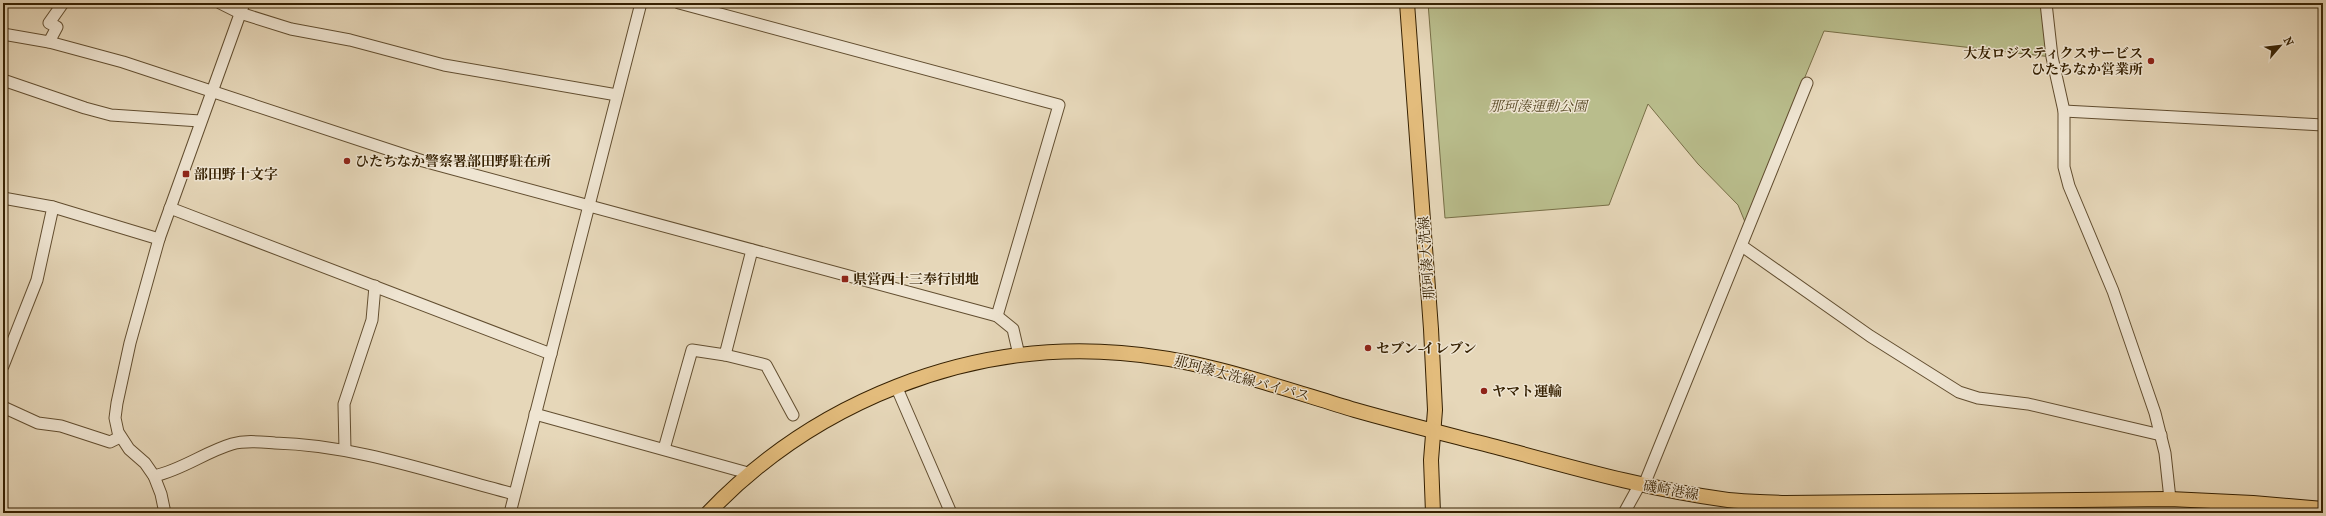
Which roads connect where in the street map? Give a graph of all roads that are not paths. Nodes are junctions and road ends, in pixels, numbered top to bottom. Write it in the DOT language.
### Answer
graph roads {
  1 [pos="63,3"];
  2 [pos="220,3"];
  3 [pos="641,3"];
  4 [pos="679,3"];
  5 [pos="1407,3"];
  6 [pos="2046,3"];
  7 [pos="242,8"];
  8 [pos="3,34"];
  9 [pos="49,42"];
  10 [pos="3,80"];
  11 [pos="1808,83"];
  12 [pos="212,91"];
  13 [pos="617,95"];
  14 [pos="2064,111"];
  15 [pos="200,121"];
  16 [pos="2323,125"];
  17 [pos="3,198"];
  18 [pos="590,206"];
  19 [pos="53,207"];
  20 [pos="170,208"];
  21 [pos="159,239"];
  22 [pos="1742,246"];
  23 [pos="752,250"];
  24 [pos="375,286"];
  25 [pos="997,316"];
  26 [pos="551,354"];
  27 [pos="725,355"];
  28 [pos="1018,355"];
  29 [pos="3,366"];
  30 [pos="896,386"];
  31 [pos="3,407"];
  32 [pos="535,414"];
  33 [pos="793,415"];
  34 [pos="1433,431"];
  35 [pos="2161,436"];
  36 [pos="120,437"];
  37 [pos="664,449"];
  38 [pos="346,450"];
  39 [pos="748,474"];
  40 [pos="154,476"];
  41 [pos="1642,485"];
  42 [pos="514,494"];
  43 [pos="2170,499"];
  44 [pos="2323,509"];
  45 [pos="165,513"];
  46 [pos="510,513"];
  47 [pos="708,513"];
  48 [pos="951,513"];
  49 [pos="1433,513"];
  50 [pos="1624,513"];
  1 -- 9 [label="street"];
  2 -- 7 [label="street"];
  3 -- 13 [label="street"];
  4 -- 25 [label="street"];
  5 -- 34 [label="main road, 那珂湊大洗線"];
  6 -- 14 [label="street"];
  7 -- 12 [label="street"];
  7 -- 13 [label="street"];
  8 -- 9 [label="street"];
  9 -- 12 [label="street"];
  10 -- 15 [label="street"];
  11 -- 22 [label="street"];
  12 -- 15 [label="street"];
  12 -- 18 [label="street"];
  13 -- 18 [label="street"];
  14 -- 16 [label="street"];
  14 -- 35 [label="street"];
  15 -- 20 [label="street"];
  17 -- 19 [label="street"];
  18 -- 23 [label="street"];
  18 -- 26 [label="street"];
  19 -- 21 [label="street"];
  19 -- 29 [label="street"];
  20 -- 21 [label="street"];
  20 -- 24 [label="street"];
  21 -- 36 [label="street"];
  22 -- 35 [label="street"];
  22 -- 41 [label="street"];
  23 -- 25 [label="street"];
  23 -- 27 [label="street"];
  24 -- 26 [label="street"];
  24 -- 38 [label="street"];
  25 -- 28 [label="street"];
  26 -- 32 [label="street"];
  27 -- 33 [label="street"];
  27 -- 37 [label="street"];
  28 -- 30 [label="main road, 那珂湊大洗線バイパス"];
  28 -- 34 [label="main road, 那珂湊大洗線バイパス"];
  30 -- 39 [label="main road, 那珂湊大洗線バイパス"];
  30 -- 48 [label="street"];
  31 -- 36 [label="street"];
  32 -- 37 [label="street"];
  32 -- 42 [label="street"];
  34 -- 41 [label="main road, 磯崎港線"];
  34 -- 49 [label="main road, 那珂湊大洗線"];
  35 -- 43 [label="street"];
  36 -- 40 [label="street"];
  37 -- 39 [label="street"];
  38 -- 40 [label="street"];
  38 -- 42 [label="street"];
  39 -- 47 [label="main road, 那珂湊大洗線バイパス"];
  40 -- 45 [label="street"];
  41 -- 43 [label="main road, 磯崎港線"];
  41 -- 50 [label="street"];
  42 -- 46 [label="street"];
  43 -- 44 [label="main road, 磯崎港線"];
}
